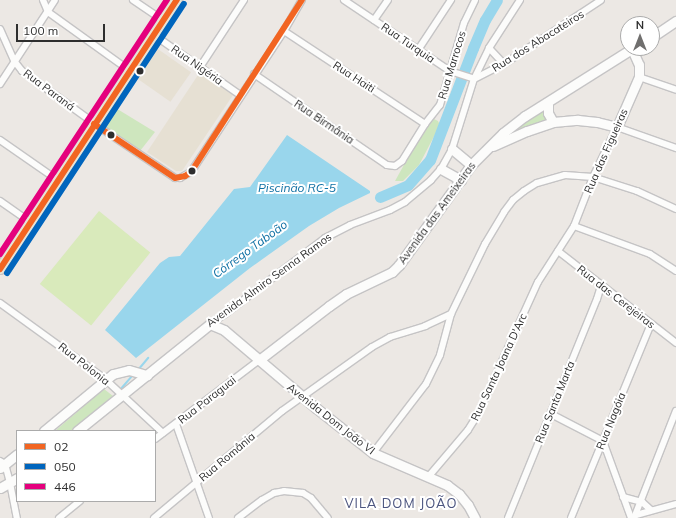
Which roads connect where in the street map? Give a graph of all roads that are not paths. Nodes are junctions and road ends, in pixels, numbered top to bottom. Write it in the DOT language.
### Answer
graph roads {
  1 [pos="43,0"];
  2 [pos="55,0"];
  3 [pos="133,0"];
  4 [pos="177,0"];
  5 [pos="244,0"];
  6 [pos="302,0"];
  7 [pos="344,0"];
  8 [pos="388,0"];
  9 [pos="451,0"];
  10 [pos="475,0"];
  11 [pos="520,0"];
  12 [pos="601,0"];
  13 [pos="48,12"];
  14 [pos="374,20"];
  15 [pos="164,21"];
  16 [pos="674,26"];
  17 [pos="0,29"];
  18 [pos="284,32"];
  19 [pos="660,33"];
  20 [pos="154,35"];
  21 [pos="489,48"];
  22 [pos="418,50"];
  23 [pos="620,56"];
  24 [pos="636,56"];
  25 [pos="15,62"];
  26 [pos="504,64"];
  27 [pos="200,67"];
  28 [pos="130,71"];
  29 [pos="452,72"];
  30 [pos="254,74"];
  31 [pos="639,77"];
  32 [pos="473,79"];
  33 [pos="0,84"];
  34 [pos="676,90"];
  35 [pos="240,95"];
  36 [pos="548,102"];
  37 [pos="553,122"];
  38 [pos="94,124"];
  39 [pos="425,124"];
  40 [pos="617,127"];
  41 [pos="0,140"];
  42 [pos="676,148"];
  43 [pos="452,149"];
  44 [pos="486,149"];
  45 [pos="470,165"];
  46 [pos="395,166"];
  47 [pos="442,169"];
  48 [pos="593,177"];
  49 [pos="460,180"];
  50 [pos="59,181"];
  51 [pos="0,201"];
  52 [pos="676,209"];
  53 [pos="32,223"];
  54 [pos="574,226"];
  55 [pos="558,251"];
  56 [pos="1,265"];
  57 [pos="676,271"];
  58 [pos="601,286"];
  59 [pos="0,302"];
  60 [pos="452,314"];
  61 [pos="210,324"];
  62 [pos="651,324"];
  63 [pos="676,343"];
  64 [pos="258,360"];
  65 [pos="147,375"];
  66 [pos="105,379"];
  67 [pos="122,395"];
  68 [pos="301,396"];
  69 [pos="676,411"];
  70 [pos="551,414"];
  71 [pos="176,424"];
  72 [pos="45,430"];
  73 [pos="78,430"];
  74 [pos="163,433"];
  75 [pos="156,438"];
  76 [pos="603,441"];
  77 [pos="372,453"];
  78 [pos="16,455"];
  79 [pos="2,464"];
  80 [pos="429,476"];
  81 [pos="14,480"];
  82 [pos="196,483"];
  83 [pos="0,488"];
  84 [pos="623,497"];
  85 [pos="79,502"];
  86 [pos="642,502"];
  87 [pos="676,504"];
  88 [pos="651,510"];
  89 [pos="634,517"];
  90 [pos="17,518"];
  91 [pos="59,518"];
  92 [pos="154,518"];
  93 [pos="209,518"];
  94 [pos="238,518"];
  95 [pos="327,518"];
  96 [pos="475,518"];
  97 [pos="508,518"];
  98 [pos="571,518"];
  1 -- 13 [label="street"];
  2 -- 13 [label="street"];
  3 -- 15 [label="street"];
  4 -- 15 [label="main road"];
  5 -- 27 [label="street"];
  6 -- 18 [label="street"];
  7 -- 14 [label="street, Rua Turquia"];
  8 -- 14 [label="street"];
  9 -- 22 [label="street"];
  10 -- 29 [label="street, Rua Marrocos"];
  11 -- 21 [label="street, Avenida Almiro Senna Ramos"];
  12 -- 26 [label="street, Rua dos Abacateiros"];
  13 -- 25 [label="street"];
  13 -- 28 [label="street"];
  14 -- 22 [label="street, Rua Turquia"];
  15 -- 20 [label="main road"];
  16 -- 19 [label="street"];
  17 -- 25 [label="street, Rua Paraná"];
  18 -- 30 [label="street"];
  18 -- 39 [label="street, Rua Haiti"];
  20 -- 27 [label="street, Rua Nigéria"];
  20 -- 28 [label="main road"];
  21 -- 26 [label="street"];
  21 -- 32 [label="street, Avenida Almiro Senna Ramos"];
  22 -- 29 [label="street, Rua Turquia"];
  23 -- 36 [label="street, Avenida das Ameixeiras"];
  24 -- 31 [label="street"];
  25 -- 33 [label="street"];
  25 -- 38 [label="street, Rua Paraná"];
  26 -- 32 [label="street, Rua dos Abacateiros"];
  27 -- 35 [label="street, Rua Nigéria"];
  28 -- 38 [label="main road"];
  29 -- 32 [label="street, Rua Turquia"];
  29 -- 39 [label="street, Rua Marrocos"];
  30 -- 35 [label="street"];
  30 -- 46 [label="street, Rua Birmânia"];
  31 -- 34 [label="street"];
  31 -- 40 [label="street, Rua das Figueiras"];
  32 -- 43 [label="street, Avenida Almiro Senna Ramos"];
  35 -- 38 [label="street, Rua Paraná"];
  36 -- 37 [label="street"];
  36 -- 44 [label="street, Avenida das Ameixeiras"];
  37 -- 40 [label="street"];
  37 -- 44 [label="street"];
  38 -- 50 [label="main road"];
  39 -- 46 [label="street, Rua Marrocos"];
  40 -- 42 [label="street"];
  40 -- 48 [label="street, Rua das Figueiras"];
  41 -- 50 [label="street"];
  43 -- 45 [label="street"];
  43 -- 47 [label="street, Avenida Almiro Senna Ramos"];
  44 -- 45 [label="street, Avenida das Ameixeiras"];
  45 -- 49 [label="street, Avenida das Ameixeiras"];
  47 -- 49 [label="street"];
  47 -- 61 [label="street, Avenida Almiro Senna Ramos"];
  48 -- 52 [label="street"];
  48 -- 54 [label="street, Rua das Figueiras"];
  48 -- 60 [label="street"];
  49 -- 64 [label="street, Avenida das Ameixeiras"];
  50 -- 53 [label="main road"];
  51 -- 53 [label="street"];
  53 -- 56 [label="main road"];
  54 -- 55 [label="street, Rua das Figueiras"];
  54 -- 57 [label="street"];
  55 -- 58 [label="street, Rua das Cerejeiras"];
  55 -- 80 [label="street, Rua Santa Joana D'Arc"];
  58 -- 62 [label="street, Rua das Cerejeiras"];
  58 -- 70 [label="street, Rua Santa Marta"];
  59 -- 66 [label="street, Rua Polonia"];
  60 -- 68 [label="street, Rua România"];
  60 -- 77 [label="street"];
  61 -- 64 [label="street, Avenida Dom João VI"];
  61 -- 65 [label="street, Avenida Almiro Senna Ramos"];
  62 -- 63 [label="street, Rua das Cerejeiras"];
  62 -- 76 [label="street, Rua Nagóia"];
  64 -- 68 [label="street, Avenida Dom João VI"];
  64 -- 71 [label="street, Rua Paraguai"];
  65 -- 66 [label="street"];
  65 -- 67 [label="street, Avenida Almiro Senna Ramos"];
  66 -- 67 [label="street, Rua Polonia"];
  66 -- 72 [label="street"];
  67 -- 73 [label="street, Avenida Almiro Senna Ramos"];
  67 -- 74 [label="street, Rua Polonia"];
  68 -- 77 [label="street, Avenida Dom João VI"];
  68 -- 82 [label="street, Rua România"];
  69 -- 86 [label="street"];
  70 -- 76 [label="street"];
  70 -- 97 [label="street, Rua Santa Marta"];
  71 -- 74 [label="street, Rua Paraguai"];
  71 -- 82 [label="street"];
  74 -- 75 [label="street, Rua Paraguai"];
  76 -- 84 [label="street"];
  76 -- 98 [label="street, Rua Nagóia"];
  77 -- 80 [label="street, Avenida Dom João VI"];
  78 -- 79 [label="street"];
  79 -- 81 [label="street"];
  80 -- 96 [label="street, Avenida Dom João VI"];
  81 -- 83 [label="street"];
  81 -- 90 [label="street"];
  82 -- 92 [label="street, Rua România"];
  82 -- 93 [label="street"];
  84 -- 86 [label="street"];
  84 -- 89 [label="street"];
  85 -- 91 [label="street"];
  86 -- 88 [label="street"];
  86 -- 89 [label="street"];
  87 -- 88 [label="street"];
  88 -- 89 [label="street"];
  94 -- 95 [label="street"];
}
